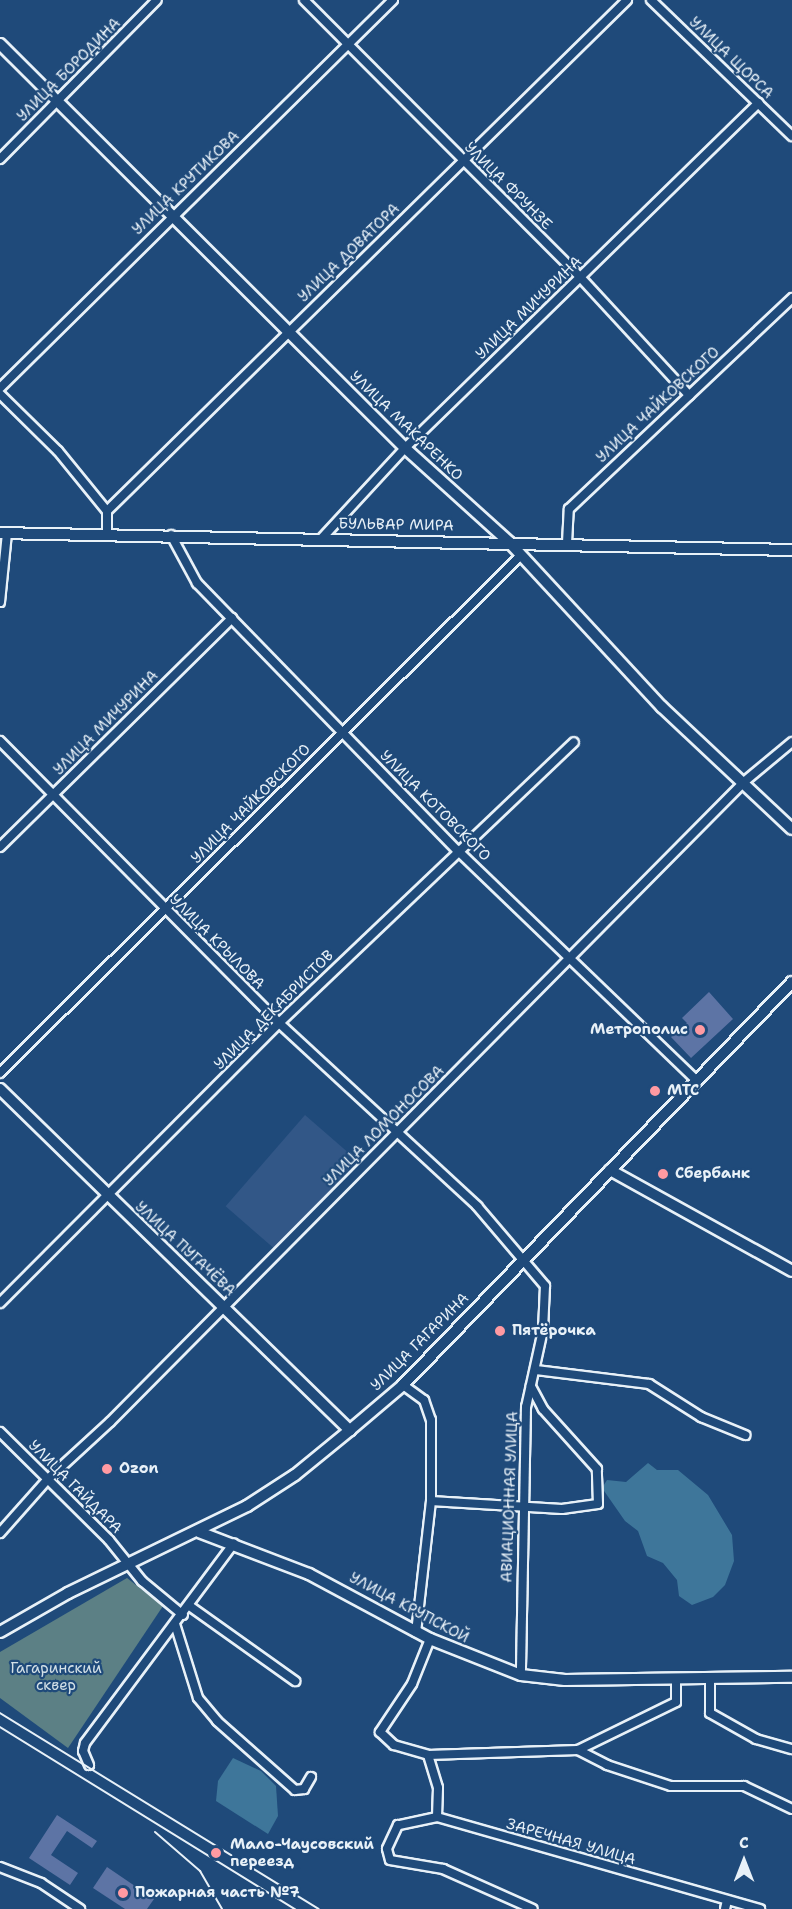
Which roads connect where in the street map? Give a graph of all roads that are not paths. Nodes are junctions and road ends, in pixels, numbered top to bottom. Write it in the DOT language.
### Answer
graph roads {
  1 [pos="157,0"];
  2 [pos="304,0"];
  3 [pos="393,0"];
  4 [pos="627,0"];
  5 [pos="651,0"];
  6 [pos="0,44"];
  7 [pos="348,44"];
  8 [pos="57,102"];
  9 [pos="759,103"];
  10 [pos="792,136"];
  11 [pos="0,159"];
  12 [pos="465,161"];
  13 [pos="173,214"];
  14 [pos="580,277"];
  15 [pos="792,298"];
  16 [pos="287,331"];
  17 [pos="0,388"];
  18 [pos="0,394"];
  19 [pos="689,395"];
  20 [pos="405,448"];
  21 [pos="107,511"];
  22 [pos="3,533"];
  23 [pos="107,535"];
  24 [pos="171,536"];
  25 [pos="322,538"];
  26 [pos="510,543"];
  27 [pos="567,543"];
  28 [pos="792,550"];
  29 [pos="521,555"];
  30 [pos="0,602"];
  31 [pos="232,618"];
  32 [pos="344,732"];
  33 [pos="0,741"];
  34 [pos="574,742"];
  35 [pos="792,742"];
  36 [pos="745,781"];
  37 [pos="53,795"];
  38 [pos="792,829"];
  39 [pos="0,847"];
  40 [pos="457,849"];
  41 [pos="165,909"];
  42 [pos="572,957"];
  43 [pos="792,982"];
  44 [pos="279,1023"];
  45 [pos="0,1073"];
  46 [pos="697,1081"];
  47 [pos="0,1089"];
  48 [pos="398,1130"];
  49 [pos="610,1170"];
  50 [pos="107,1197"];
  51 [pos="523,1257"];
  52 [pos="792,1271"];
  53 [pos="0,1304"];
  54 [pos="222,1305"];
  55 [pos="536,1370"];
  56 [pos="403,1385"];
  57 [pos="531,1386"];
  58 [pos="350,1430"];
  59 [pos="0,1432"];
  60 [pos="745,1435"];
  61 [pos="48,1479"];
  62 [pos="431,1501"];
  63 [pos="525,1506"];
  64 [pos="199,1532"];
  65 [pos="0,1533"];
  66 [pos="234,1543"];
  67 [pos="128,1564"];
  68 [pos="190,1607"];
  69 [pos="183,1615"];
  70 [pos="175,1624"];
  71 [pos="0,1632"];
  72 [pos="416,1632"];
  73 [pos="430,1639"];
  74 [pos="520,1675"];
  75 [pos="792,1677"];
  76 [pos="675,1679"];
  77 [pos="710,1679"];
  78 [pos="296,1681"];
  79 [pos="792,1749"];
  80 [pos="578,1750"];
  81 [pos="428,1755"];
  82 [pos="89,1765"];
  83 [pos="311,1777"];
  84 [pos="792,1809"];
  85 [pos="436,1817"];
  86 [pos="0,1867"];
  87 [pos="728,1900"];
  88 [pos="80,1909"];
  89 [pos="533,1909"];
  90 [pos="725,1909"];
  91 [pos="760,1909"];
  1 -- 8 [label="street, УЛИЦА БОРОДИНА"];
  2 -- 7 [label="street, УЛИЦА ФРУНЗЕ"];
  3 -- 7 [label="street, УЛИЦА КРУТИКОВА"];
  4 -- 12 [label="street, УЛИЦА ДОВАТОРА"];
  5 -- 9 [label="street, УЛИЦА ЩОРСА"];
  6 -- 8 [label="street, УЛИЦА МАКАРЕНКО"];
  7 -- 12 [label="street, УЛИЦА ФРУНЗЕ"];
  7 -- 13 [label="street, УЛИЦА КРУТИКОВА"];
  8 -- 11 [label="street, УЛИЦА БОРОДИНА"];
  8 -- 13 [label="street, УЛИЦА МАКАРЕНКО"];
  9 -- 10 [label="street, УЛИЦА ЩОРСА"];
  9 -- 14 [label="street, УЛИЦА МИЧУРИНА"];
  12 -- 14 [label="street, УЛИЦА ФРУНЗЕ"];
  12 -- 16 [label="street, УЛИЦА ДОВАТОРА"];
  13 -- 16 [label="street, УЛИЦА МАКАРЕНКО"];
  13 -- 17 [label="street, УЛИЦА КРУТИКОВА"];
  14 -- 19 [label="street, УЛИЦА ФРУНЗЕ"];
  14 -- 20 [label="street, УЛИЦА МИЧУРИНА"];
  15 -- 19 [label="street, УЛИЦА ЧАЙКОВСКОГО"];
  16 -- 20 [label="street, УЛИЦА МАКАРЕНКО"];
  16 -- 21 [label="street, УЛИЦА ДОВАТОРА"];
  18 -- 21 [label="street"];
  19 -- 27 [label="street, УЛИЦА ЧАЙКОВСКОГО"];
  20 -- 25 [label="street, УЛИЦА МИЧУРИНА"];
  20 -- 26 [label="street, УЛИЦА МАКАРЕНКО"];
  21 -- 23 [label="street"];
  22 -- 23 [label="street, БУЛЬВАР МИРА"];
  22 -- 30 [label="street"];
  23 -- 24 [label="street, БУЛЬВАР МИРА"];
  24 -- 25 [label="street, БУЛЬВАР МИРА"];
  24 -- 31 [label="street, УЛИЦА КОТОВСКОГО"];
  25 -- 26 [label="street, БУЛЬВАР МИРА"];
  26 -- 27 [label="street, БУЛЬВАР МИРА"];
  26 -- 29 [label="street, УЛИЦА МАКАРЕНКО"];
  27 -- 28 [label="street, БУЛЬВАР МИРА"];
  29 -- 32 [label="street, УЛИЦА ЧАЙКОВСКОГО"];
  29 -- 36 [label="street, УЛИЦА МАКАРЕНКО"];
  31 -- 32 [label="street, УЛИЦА КОТОВСКОГО"];
  31 -- 37 [label="street, УЛИЦА МИЧУРИНА"];
  32 -- 40 [label="street, УЛИЦА КОТОВСКОГО"];
  32 -- 41 [label="street, УЛИЦА ЧАЙКОВСКОГО"];
  33 -- 37 [label="street, УЛИЦА КРЫЛОВА"];
  34 -- 40 [label="street, УЛИЦА ДЕКАБРИСТОВ"];
  35 -- 36 [label="street, УЛИЦА ЛОМОНОСОВА"];
  36 -- 38 [label="street, УЛИЦА МАКАРЕНКО"];
  36 -- 42 [label="street, УЛИЦА ЛОМОНОСОВА"];
  37 -- 39 [label="street, УЛИЦА МИЧУРИНА"];
  37 -- 41 [label="street, УЛИЦА КРЫЛОВА"];
  40 -- 42 [label="street, УЛИЦА КОТОВСКОГО"];
  40 -- 44 [label="street, УЛИЦА ДЕКАБРИСТОВ"];
  41 -- 44 [label="street, УЛИЦА КРЫЛОВА"];
  41 -- 45 [label="street, УЛИЦА ЧАЙКОВСКОГО"];
  42 -- 46 [label="street, УЛИЦА КОТОВСКОГО"];
  42 -- 48 [label="street, УЛИЦА ЛОМОНОСОВА"];
  43 -- 46 [label="street, УЛИЦА ГАГАРИНА"];
  44 -- 48 [label="street, УЛИЦА КРЫЛОВА"];
  44 -- 50 [label="street, УЛИЦА ДЕКАБРИСТОВ"];
  46 -- 49 [label="street, УЛИЦА ГАГАРИНА"];
  47 -- 50 [label="street, УЛИЦА ПУГАЧЁВА"];
  48 -- 51 [label="street, УЛИЦА КРЫЛОВА"];
  48 -- 54 [label="street, УЛИЦА ЛОМОНОСОВА"];
  49 -- 51 [label="street, УЛИЦА ГАГАРИНА"];
  49 -- 52 [label="street"];
  50 -- 53 [label="street, УЛИЦА ДЕКАБРИСТОВ"];
  50 -- 54 [label="street, УЛИЦА ПУГАЧЁВА"];
  51 -- 55 [label="street, АВИАЦИОННАЯ УЛИЦА"];
  51 -- 56 [label="street, УЛИЦА ГАГАРИНА"];
  54 -- 58 [label="street, УЛИЦА ПУГАЧЁВА"];
  54 -- 61 [label="street, УЛИЦА ЛОМОНОСОВА"];
  55 -- 57 [label="street, АВИАЦИОННАЯ УЛИЦА"];
  55 -- 60 [label="street"];
  56 -- 58 [label="street, УЛИЦА ГАГАРИНА"];
  56 -- 62 [label="street"];
  57 -- 63 [label="street, АВИАЦИОННАЯ УЛИЦА"];
  57 -- 63 [label="street"];
  58 -- 64 [label="street, УЛИЦА ГАГАРИНА"];
  59 -- 61 [label="street, УЛИЦА ГАЙДАРА"];
  61 -- 65 [label="street, УЛИЦА ЛОМОНОСОВА"];
  61 -- 67 [label="street, УЛИЦА ГАЙДАРА"];
  62 -- 63 [label="street"];
  62 -- 72 [label="street"];
  63 -- 74 [label="street, АВИАЦИОННАЯ УЛИЦА"];
  64 -- 66 [label="street, УЛИЦА КРУПСКОЙ"];
  64 -- 67 [label="street, УЛИЦА ГАГАРИНА"];
  66 -- 68 [label="street"];
  66 -- 72 [label="street, УЛИЦА КРУПСКОЙ"];
  67 -- 69 [label="street, УЛИЦА ГАЙДАРА"];
  67 -- 71 [label="street, УЛИЦА ГАГАРИНА"];
  68 -- 69 [label="street"];
  68 -- 78 [label="street"];
  69 -- 70 [label="street"];
  70 -- 82 [label="street"];
  70 -- 83 [label="street"];
  72 -- 73 [label="street, УЛИЦА КРУПСКОЙ"];
  73 -- 74 [label="street, УЛИЦА КРУПСКОЙ"];
  73 -- 81 [label="street"];
  74 -- 76 [label="street, УЛИЦА КРУПСКОЙ"];
  75 -- 77 [label="street, УЛИЦА КРУПСКОЙ"];
  76 -- 77 [label="street, УЛИЦА КРУПСКОЙ"];
  76 -- 80 [label="street"];
  77 -- 79 [label="street"];
  80 -- 81 [label="street"];
  80 -- 84 [label="street"];
  81 -- 85 [label="street"];
  85 -- 87 [label="street, ЗАРЕЧНАЯ УЛИЦА"];
  85 -- 89 [label="street"];
  86 -- 88 [label="street"];
  87 -- 90 [label="street"];
  87 -- 91 [label="street, ЗАРЕЧНАЯ УЛИЦА"];
}
